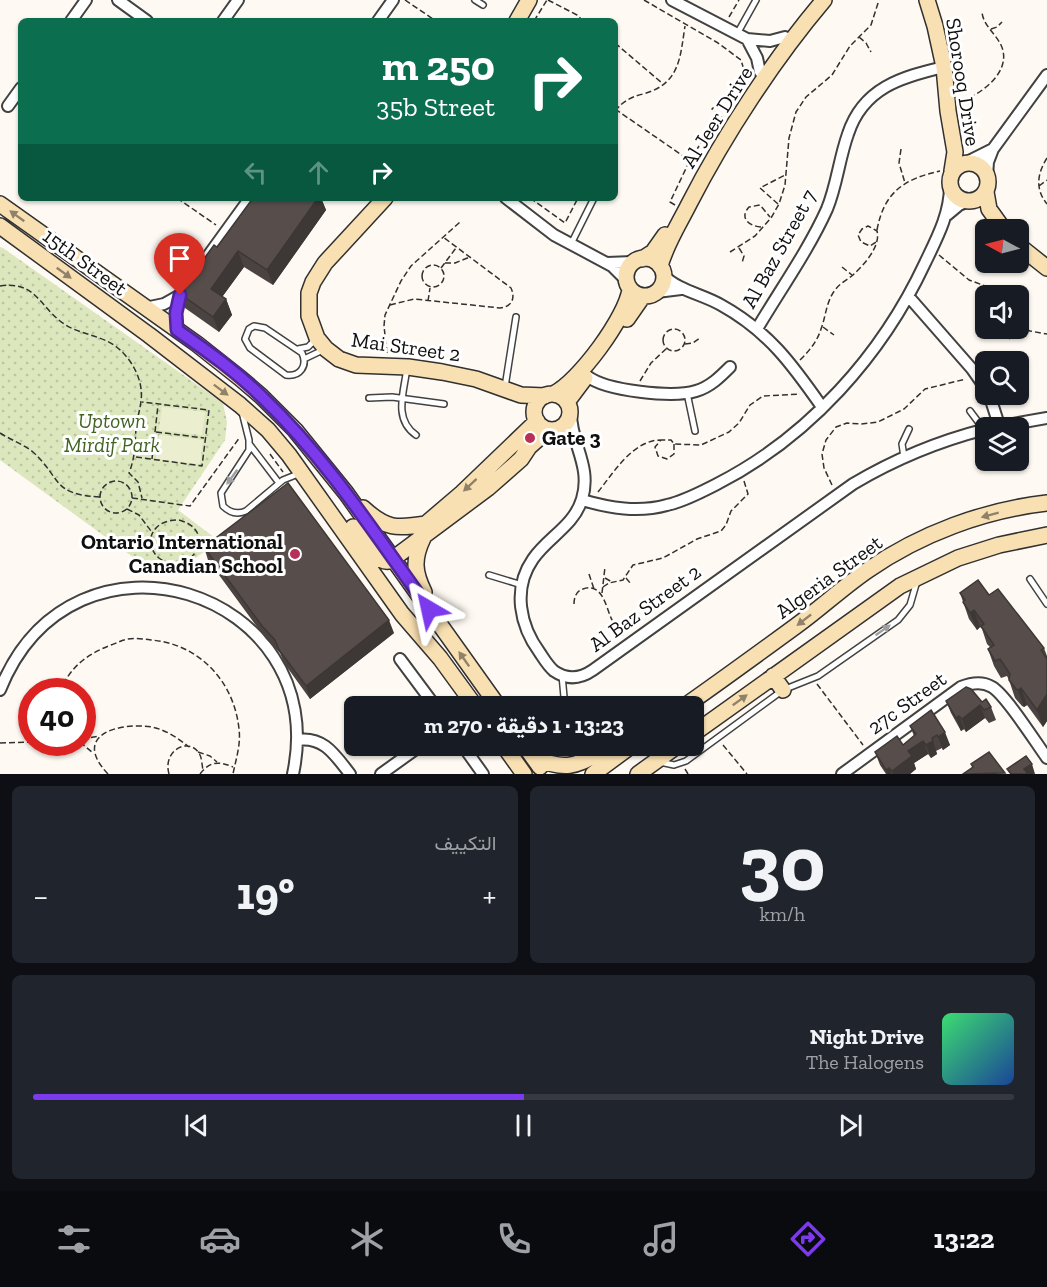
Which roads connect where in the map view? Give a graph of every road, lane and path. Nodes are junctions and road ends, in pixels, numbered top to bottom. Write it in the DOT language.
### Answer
graph roads {
  1 [pos="86,0"];
  2 [pos="118,0"];
  3 [pos="238,0"];
  4 [pos="393,0"];
  5 [pos="405,0"];
  6 [pos="475,0"];
  7 [pos="529,0"];
  8 [pos="548,0"];
  9 [pos="644,0"];
  10 [pos="672,0"];
  11 [pos="739,0"];
  12 [pos="756,0"];
  13 [pos="814,0"];
  14 [pos="824,0"];
  15 [pos="879,0"];
  16 [pos="927,0"];
  17 [pos="935,0"];
  18 [pos="483,5"];
  19 [pos="982,12"];
  20 [pos="73,18"];
  21 [pos="143,18"];
  22 [pos="225,18"];
  23 [pos="380,18"];
  24 [pos="432,18"];
  25 [pos="519,18"];
  26 [pos="536,18"];
  27 [pos="580,18"];
  28 [pos="1002,21"];
  29 [pos="685,25"];
  30 [pos="723,27"];
  31 [pos="990,29"];
  32 [pos="742,37"];
  33 [pos="785,37"];
  34 [pos="858,37"];
  35 [pos="618,46"];
  36 [pos="872,52"];
  37 [pos="944,67"];
  38 [pos="760,72"];
  39 [pos="1047,75"];
  40 [pos="664,84"];
  41 [pos="18,92"];
  42 [pos="956,102"];
  43 [pos="8,106"];
  44 [pos="618,106"];
  45 [pos="618,112"];
  46 [pos="723,118"];
  47 [pos="901,149"];
  48 [pos="993,149"];
  49 [pos="1047,158"];
  50 [pos="690,160"];
  51 [pos="958,170"];
  52 [pos="787,174"];
  53 [pos="1047,180"];
  54 [pos="905,183"];
  55 [pos="1038,186"];
  56 [pos="978,192"];
  57 [pos="181,201"];
  58 [pos="248,201"];
  59 [pos="382,201"];
  60 [pos="510,201"];
  61 [pos="534,201"];
  62 [pos="576,201"];
  63 [pos="592,201"];
  64 [pos="0,204"];
  65 [pos="779,204"];
  66 [pos="1047,204"];
  67 [pos="679,207"];
  68 [pos="946,215"];
  69 [pos="771,218"];
  70 [pos="989,219"];
  71 [pos="996,219"];
  72 [pos="460,222"];
  73 [pos="0,226"];
  74 [pos="763,227"];
  75 [pos="877,231"];
  76 [pos="226,232"];
  77 [pos="443,237"];
  78 [pos="876,242"];
  79 [pos="571,244"];
  80 [pos="457,247"];
  81 [pos="739,248"];
  82 [pos="730,252"];
  83 [pos="930,254"];
  84 [pos="1029,254"];
  85 [pos="470,257"];
  86 [pos="638,260"];
  87 [pos="445,263"];
  88 [pos="606,263"];
  89 [pos="742,263"];
  90 [pos="1029,265"];
  91 [pos="842,267"];
  92 [pos="441,268"];
  93 [pos="1047,268"];
  94 [pos="662,271"];
  95 [pos="853,275"];
  96 [pos="1047,278"];
  97 [pos="983,285"];
  98 [pos="0,286"];
  99 [pos="430,287"];
  100 [pos="684,289"];
  101 [pos="639,290"];
  102 [pos="180,295"];
  103 [pos="909,297"];
  104 [pos="428,301"];
  105 [pos="390,305"];
  106 [pos="145,308"];
  107 [pos="516,317"];
  108 [pos="161,319"];
  109 [pos="823,326"];
  110 [pos="757,329"];
  111 [pos="177,330"];
  112 [pos="1029,332"];
  113 [pos="1047,334"];
  114 [pos="149,335"];
  115 [pos="834,335"];
  116 [pos="700,338"];
  117 [pos="321,343"];
  118 [pos="684,344"];
  119 [pos="667,348"];
  120 [pos="298,349"];
  121 [pos="304,359"];
  122 [pos="385,366"];
  123 [pos="408,367"];
  124 [pos="794,367"];
  125 [pos="730,368"];
  126 [pos="975,374"];
  127 [pos="587,376"];
  128 [pos="975,376"];
  129 [pos="504,388"];
  130 [pos="635,390"];
  131 [pos="811,392"];
  132 [pos="687,393"];
  133 [pos="521,395"];
  134 [pos="549,395"];
  135 [pos="369,398"];
  136 [pos="403,398"];
  137 [pos="141,402"];
  138 [pos="158,404"];
  139 [pos="444,404"];
  140 [pos="240,405"];
  141 [pos="822,407"];
  142 [pos="569,408"];
  143 [pos="970,411"];
  144 [pos="975,418"];
  145 [pos="1047,418"];
  146 [pos="1029,421"];
  147 [pos="543,424"];
  148 [pos="909,429"];
  149 [pos="695,430"];
  150 [pos="155,432"];
  151 [pos="975,432"];
  152 [pos="0,434"];
  153 [pos="249,435"];
  154 [pos="416,435"];
  155 [pos="205,438"];
  156 [pos="575,438"];
  157 [pos="661,440"];
  158 [pos="674,444"];
  159 [pos="250,445"];
  160 [pos="512,445"];
  161 [pos="268,451"];
  162 [pos="135,457"];
  163 [pos="904,457"];
  164 [pos="152,459"];
  165 [pos="521,459"];
  166 [pos="739,472"];
  167 [pos="295,476"];
  168 [pos="279,483"];
  169 [pos="346,493"];
  170 [pos="837,494"];
  171 [pos="100,497"];
  172 [pos="132,498"];
  173 [pos="142,500"];
  174 [pos="586,501"];
  175 [pos="1047,504"];
  176 [pos="126,508"];
  177 [pos="425,530"];
  178 [pos="152,532"];
  179 [pos="1047,535"];
  180 [pos="387,557"];
  181 [pos="605,567"];
  182 [pos="589,574"];
  183 [pos="919,575"];
  184 [pos="489,576"];
  185 [pos="626,577"];
  186 [pos="605,578"];
  187 [pos="1030,579"];
  188 [pos="379,580"];
  189 [pos="613,583"];
  190 [pos="631,584"];
  191 [pos="522,585"];
  192 [pos="603,587"];
  193 [pos="594,589"];
  194 [pos="602,595"];
  195 [pos="574,604"];
  196 [pos="1047,604"];
  197 [pos="429,609"];
  198 [pos="629,644"];
  199 [pos="400,659"];
  200 [pos="562,675"];
  201 [pos="773,676"];
  202 [pos="66,678"];
  203 [pos="813,678"];
  204 [pos="0,690"];
  205 [pos="783,690"];
  206 [pos="428,696"];
  207 [pos="468,696"];
  208 [pos="491,696"];
  209 [pos="564,696"];
  210 [pos="699,696"];
  211 [pos="704,726"];
  212 [pos="100,736"];
  213 [pos="96,737"];
  214 [pos="717,737"];
  215 [pos="297,740"];
  216 [pos="96,741"];
  217 [pos="18,742"];
  218 [pos="0,743"];
  219 [pos="189,747"];
  220 [pos="197,751"];
  221 [pos="870,754"];
  222 [pos="96,756"];
  223 [pos="406,756"];
  224 [pos="470,756"];
  225 [pos="511,756"];
  226 [pos="533,756"];
  227 [pos="535,756"];
  228 [pos="597,756"];
  229 [pos="617,756"];
  230 [pos="663,756"];
  231 [pos="1047,758"];
  232 [pos="656,761"];
  233 [pos="217,762"];
  234 [pos="857,763"];
  235 [pos="234,767"];
  236 [pos="203,770"];
  237 [pos="521,771"];
  238 [pos="108,774"];
  239 [pos="170,774"];
  240 [pos="200,774"];
  241 [pos="232,774"];
  242 [pos="293,774"];
  243 [pos="350,774"];
  244 [pos="381,774"];
  245 [pos="483,774"];
  246 [pos="545,774"];
  247 [pos="593,774"];
  248 [pos="638,774"];
  249 [pos="747,774"];
  250 [pos="842,774"];
  251 [pos="865,774"];
  1 -- 20 [label="street"];
  2 -- 21 [label="street"];
  3 -- 22 [label="street"];
  4 -- 23 [label="street"];
  5 -- 24 [label="path"];
  6 -- 18 [label="lane"];
  7 -- 25 [label="street"];
  8 -- 26 [label="path"];
  8 -- 27 [label="path"];
  9 -- 29 [label="path"];
  10 -- 30 [label="street"];
  11 -- 30 [label="path"];
  12 -- 32 [label="lane"];
  13 -- 33 [label="street, Al Jeer Drive"];
  14 -- 94 [label="street, Al Jeer Drive"];
  15 -- 34 [label="path"];
  16 -- 37 [label="street, Shorooq Drive"];
  17 -- 42 [label="street, Shorooq Drive"];
  19 -- 31 [label="path"];
  28 -- 31 [label="path"];
  29 -- 40 [label="path"];
  29 -- 46 [label="path"];
  30 -- 32 [label="street"];
  31 -- 42 [label="path"];
  32 -- 33 [label="street"];
  32 -- 38 [label="street"];
  33 -- 38 [label="street, Al Jeer Drive"];
  34 -- 36 [label="path"];
  34 -- 52 [label="path"];
  35 -- 40 [label="path"];
  37 -- 51 [label="street, Shorooq Drive"];
  37 -- 110 [label="street, Al Baz Street 7"];
  38 -- 46 [label="street, Al Jeer Drive"];
  39 -- 48 [label="street"];
  40 -- 44 [label="path"];
  41 -- 43 [label="street"];
  42 -- 51 [label="street, Shorooq Drive"];
  45 -- 50 [label="path"];
  46 -- 50 [label="path"];
  46 -- 67 [label="street, Al Jeer Drive"];
  47 -- 54 [label="path"];
  48 -- 51 [label="street"];
  48 -- 56 [label="street"];
  49 -- 55 [label="path"];
  50 -- 67 [label="path"];
  51 -- 54 [label="path"];
  51 -- 56 [label="street"];
  51 -- 56 [label="street"];
  51 -- 68 [label="street"];
  52 -- 65 [label="path"];
  52 -- 65 [label="path"];
  53 -- 55 [label="path"];
  54 -- 75 [label="path"];
  55 -- 66 [label="path"];
  56 -- 68 [label="street"];
  56 -- 70 [label="street"];
  56 -- 71 [label="street"];
  57 -- 76 [label="path"];
  58 -- 76 [label="street"];
  59 -- 117 [label="street"];
  60 -- 79 [label="street"];
  61 -- 62 [label="path"];
  63 -- 79 [label="lane"];
  106 -- 64 [label="street, 15th Street, one-way"];
  65 -- 69 [label="path"];
  67 -- 86 [label="street, Al Jeer Drive"];
  68 -- 83 [label="street"];
  69 -- 74 [label="path"];
  69 -- 74 [label="path"];
  72 -- 77 [label="path"];
  73 -- 114 [label="street, 15th Street, one-way"];
  74 -- 81 [label="path"];
  75 -- 78 [label="path"];
  75 -- 78 [label="path"];
  76 -- 102 [label="street"];
  77 -- 80 [label="path"];
  77 -- 105 [label="path"];
  78 -- 95 [label="path"];
  79 -- 88 [label="street"];
  80 -- 85 [label="path"];
  80 -- 87 [label="path"];
  81 -- 82 [label="path"];
  81 -- 89 [label="path"];
  83 -- 97 [label="path"];
  83 -- 103 [label="street"];
  84 -- 93 [label="street"];
  85 -- 87 [label="path"];
  85 -- 104 [label="path"];
  86 -- 88 [label="street"];
  86 -- 94 [label="street"];
  86 -- 101 [label="street"];
  87 -- 92 [label="path"];
  88 -- 101 [label="street"];
  90 -- 96 [label="street"];
  91 -- 95 [label="path"];
  92 -- 99 [label="path"];
  92 -- 99 [label="path"];
  94 -- 100 [label="street"];
  94 -- 101 [label="street"];
  95 -- 109 [label="path"];
  98 -- 137 [label="path"];
  99 -- 104 [label="path"];
  100 -- 101 [label="street"];
  100 -- 110 [label="street"];
  101 -- 127 [label="street"];
  101 -- 134 [label="street"];
  102 -- 106 [label="street"];
  102 -- 111 [label="street"];
  103 -- 126 [label="street"];
  103 -- 141 [label="street"];
  104 -- 105 [label="path"];
  105 -- 122 [label="path"];
  106 -- 108 [label="street, 15th Street"];
  107 -- 129 [label="lane"];
  108 -- 111 [label="street, 15th Street"];
  108 -- 114 [label="street"];
  109 -- 115 [label="path"];
  109 -- 124 [label="path"];
  110 -- 124 [label="street"];
  111 -- 169 [label="street, 15th Street"];
  112 -- 113 [label="path"];
  114 -- 140 [label="street, 15th Street, one-way"];
  116 -- 118 [label="path"];
  117 -- 120 [label="lane"];
  117 -- 121 [label="lane"];
  117 -- 122 [label="street, Mai Street 2"];
  118 -- 119 [label="path"];
  118 -- 119 [label="path"];
  119 -- 130 [label="path"];
  120 -- 121 [label="lane"];
  120 -- 121 [label="lane"];
  122 -- 123 [label="street, Mai Street 2"];
  123 -- 129 [label="street, Mai Street 2"];
  123 -- 136 [label="lane"];
  124 -- 131 [label="street"];
  125 -- 132 [label="street"];
  127 -- 130 [label="street"];
  127 -- 142 [label="street"];
  128 -- 170 [label="path"];
  129 -- 133 [label="street, Mai Street 2"];
  130 -- 132 [label="street"];
  131 -- 141 [label="street"];
  131 -- 158 [label="path"];
  132 -- 149 [label="lane"];
  133 -- 134 [label="street, Mai Street 2"];
  133 -- 147 [label="street"];
  134 -- 142 [label="street"];
  134 -- 147 [label="street"];
  135 -- 136 [label="lane"];
  136 -- 139 [label="lane"];
  136 -- 154 [label="lane"];
  137 -- 138 [label="path"];
  137 -- 162 [label="path"];
  138 -- 150 [label="path"];
  138 -- 155 [label="path"];
  140 -- 153 [label="lane"];
  140 -- 167 [label="street, 15th Street"];
  141 -- 166 [label="street"];
  142 -- 147 [label="street"];
  142 -- 156 [label="street"];
  143 -- 144 [label="lane"];
  145 -- 146 [label="street, Al Baz Street 2"];
  147 -- 156 [label="street"];
  147 -- 160 [label="street"];
  147 -- 165 [label="street"];
  148 -- 163 [label="lane"];
  150 -- 155 [label="path"];
  150 -- 164 [label="path"];
  151 -- 163 [label="street, Al Baz Street 2"];
  152 -- 171 [label="path"];
  153 -- 159 [label="lane"];
  153 -- 173 [label="path"];
  155 -- 164 [label="path"];
  156 -- 174 [label="street"];
  157 -- 158 [label="path"];
  157 -- 158 [label="path"];
  157 -- 174 [label="path"];
  159 -- 168 [label="lane"];
  159 -- 168 [label="lane, one-way"];
  160 -- 165 [label="street"];
  160 -- 177 [label="street, one-way"];
  161 -- 167 [label="path"];
  162 -- 164 [label="path"];
  162 -- 173 [label="path"];
  163 -- 170 [label="street, Al Baz Street 2"];
  165 -- 177 [label="street"];
  166 -- 174 [label="street"];
  166 -- 185 [label="path"];
  167 -- 168 [label="lane"];
  167 -- 180 [label="street"];
  167 -- 188 [label="street, 15th Street"];
  169 -- 177 [label="street"];
  169 -- 180 [label="street, 15th Street"];
  170 -- 198 [label="street, Al Baz Street 2"];
  171 -- 172 [label="path"];
  171 -- 176 [label="path"];
  172 -- 173 [label="path"];
  172 -- 176 [label="path"];
  174 -- 191 [label="street"];
  175 -- 210 [label="street, Algeria Street, one-way"];
  176 -- 178 [label="path"];
  177 -- 180 [label="street"];
  177 -- 197 [label="street"];
  178 -- 178 [label="path"];
  179 -- 183 [label="street"];
  180 -- 188 [label="street"];
  180 -- 197 [label="street, 15th Street"];
  181 -- 192 [label="path"];
  182 -- 193 [label="path"];
  183 -- 201 [label="street"];
  203 -- 183 [label="lane, one-way"];
  184 -- 191 [label="lane"];
  185 -- 189 [label="path"];
  185 -- 190 [label="path"];
  186 -- 189 [label="path"];
  187 -- 196 [label="lane"];
  188 -- 207 [label="street, 15th Street"];
  189 -- 192 [label="path"];
  191 -- 200 [label="street"];
  192 -- 194 [label="path"];
  193 -- 194 [label="path"];
  193 -- 195 [label="path"];
  194 -- 198 [label="path"];
  208 -- 197 [label="street, 15th Street, one-way"];
  198 -- 200 [label="street, Al Baz Street 2"];
  199 -- 206 [label="street"];
  200 -- 209 [label="lane"];
  201 -- 205 [label="street"];
  211 -- 201 [label="street, one-way"];
  202 -- 235 [label="path"];
  203 -- 205 [label="lane"];
  203 -- 221 [label="path"];
  204 -- 215 [label="street"];
  205 -- 214 [label="lane"];
  212 -- 213 [label="path"];
  212 -- 216 [label="path"];
  212 -- 219 [label="path"];
  214 -- 232 [label="lane"];
  214 -- 249 [label="path"];
  215 -- 242 [label="street"];
  215 -- 243 [label="street"];
  217 -- 218 [label="path"];
  219 -- 220 [label="path"];
  219 -- 239 [label="path"];
  220 -- 233 [label="path"];
  220 -- 236 [label="path"];
  221 -- 231 [label="street, 27c Street"];
  221 -- 234 [label="street, 27c Street"];
  222 -- 238 [label="path"];
  223 -- 244 [label="street"];
  224 -- 245 [label="street"];
  225 -- 237 [label="street"];
  226 -- 246 [label="street"];
  227 -- 228 [label="street"];
  229 -- 247 [label="street"];
  230 -- 232 [label="street"];
  232 -- 248 [label="street"];
  233 -- 235 [label="path"];
  233 -- 236 [label="path"];
  234 -- 250 [label="street, 27c Street"];
  234 -- 251 [label="street"];
  235 -- 241 [label="path"];
  236 -- 240 [label="path"];
}
